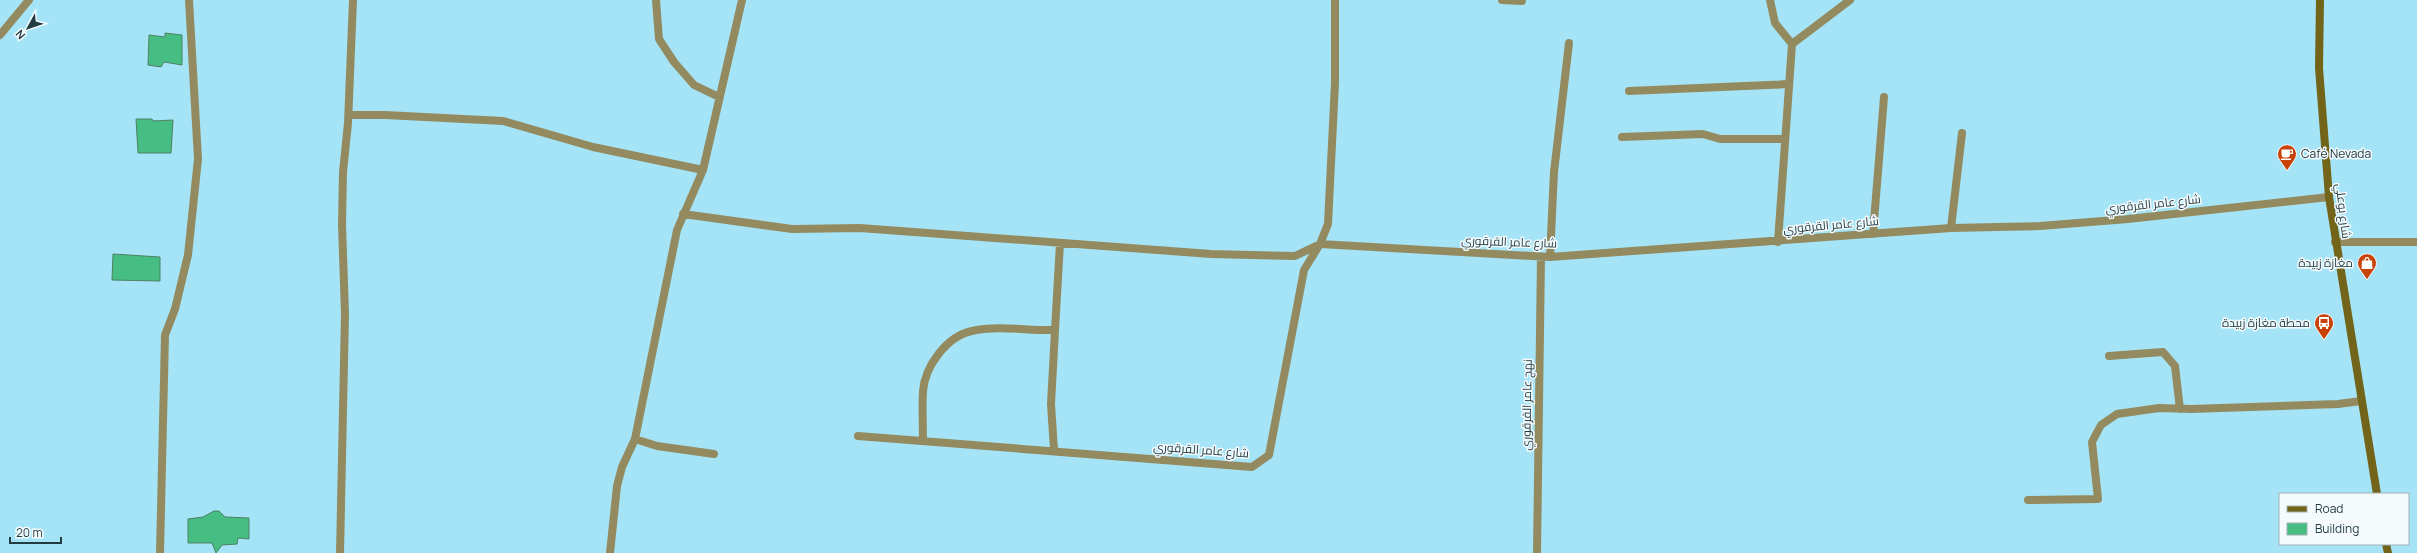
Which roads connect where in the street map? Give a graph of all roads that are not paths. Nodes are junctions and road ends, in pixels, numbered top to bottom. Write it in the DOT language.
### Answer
graph roads {
  1 [pos="29,0"];
  2 [pos="189,0"];
  3 [pos="353,0"];
  4 [pos="656,0"];
  5 [pos="742,0"];
  6 [pos="1335,0"];
  7 [pos="1502,0"];
  8 [pos="1770,0"];
  9 [pos="1850,0"];
  10 [pos="2320,0"];
  11 [pos="1522,1"];
  12 [pos="0,35"];
  13 [pos="1569,43"];
  14 [pos="1792,44"];
  15 [pos="1789,84"];
  16 [pos="1629,91"];
  17 [pos="719,97"];
  18 [pos="1884,97"];
  19 [pos="349,115"];
  20 [pos="1962,133"];
  21 [pos="1622,137"];
  22 [pos="1785,138"];
  23 [pos="703,170"];
  24 [pos="2329,197"];
  25 [pos="683,214"];
  26 [pos="1951,228"];
  27 [pos="1874,234"];
  28 [pos="1778,242"];
  29 [pos="2335,242"];
  30 [pos="2417,242"];
  31 [pos="1060,243"];
  32 [pos="1320,244"];
  33 [pos="1540,257"];
  34 [pos="1550,257"];
  35 [pos="1055,330"];
  36 [pos="2109,356"];
  37 [pos="2361,400"];
  38 [pos="2180,409"];
  39 [pos="858,436"];
  40 [pos="635,439"];
  41 [pos="923,440"];
  42 [pos="1054,450"];
  43 [pos="714,454"];
  44 [pos="2377,493"];
  45 [pos="2028,500"];
  46 [pos="160,553"];
  47 [pos="340,553"];
  48 [pos="610,553"];
  49 [pos="1536,553"];
  1 -- 12 [label="street"];
  2 -- 46 [label="street"];
  3 -- 19 [label="street"];
  4 -- 17 [label="street"];
  5 -- 17 [label="street"];
  6 -- 32 [label="street"];
  7 -- 11 [label="street"];
  8 -- 14 [label="street"];
  9 -- 14 [label="street"];
  10 -- 24 [label="street, شارع بوعلي"];
  13 -- 34 [label="street"];
  14 -- 15 [label="street"];
  15 -- 16 [label="street"];
  15 -- 22 [label="street"];
  17 -- 23 [label="street"];
  18 -- 27 [label="street"];
  19 -- 23 [label="street"];
  19 -- 47 [label="street"];
  20 -- 26 [label="street"];
  21 -- 22 [label="street"];
  22 -- 28 [label="street"];
  23 -- 25 [label="street"];
  24 -- 26 [label="street, شارع عامر القرقوري"];
  24 -- 29 [label="street, شارع بوعلي"];
  25 -- 31 [label="street"];
  25 -- 40 [label="street"];
  26 -- 27 [label="street, شارع عامر القرقوري"];
  27 -- 28 [label="street, شارع عامر القرقوري"];
  28 -- 34 [label="street, شارع عامر القرقوري"];
  29 -- 30 [label="street"];
  29 -- 37 [label="street, شارع بوعلي"];
  31 -- 32 [label="street"];
  31 -- 35 [label="street"];
  32 -- 33 [label="street, شارع عامر القرقوري"];
  32 -- 42 [label="street, شارع عامر القرقوري"];
  33 -- 34 [label="street, شارع عامر القرقوري"];
  33 -- 49 [label="street, نهج عامر القرقوري"];
  35 -- 41 [label="street"];
  35 -- 42 [label="street"];
  36 -- 38 [label="street"];
  37 -- 38 [label="street"];
  37 -- 44 [label="street, شارع بوعلي"];
  38 -- 45 [label="street"];
  39 -- 41 [label="street, شارع عامر القرقوري"];
  40 -- 43 [label="street"];
  40 -- 48 [label="street"];
  41 -- 42 [label="street, شارع عامر القرقوري"];
}
